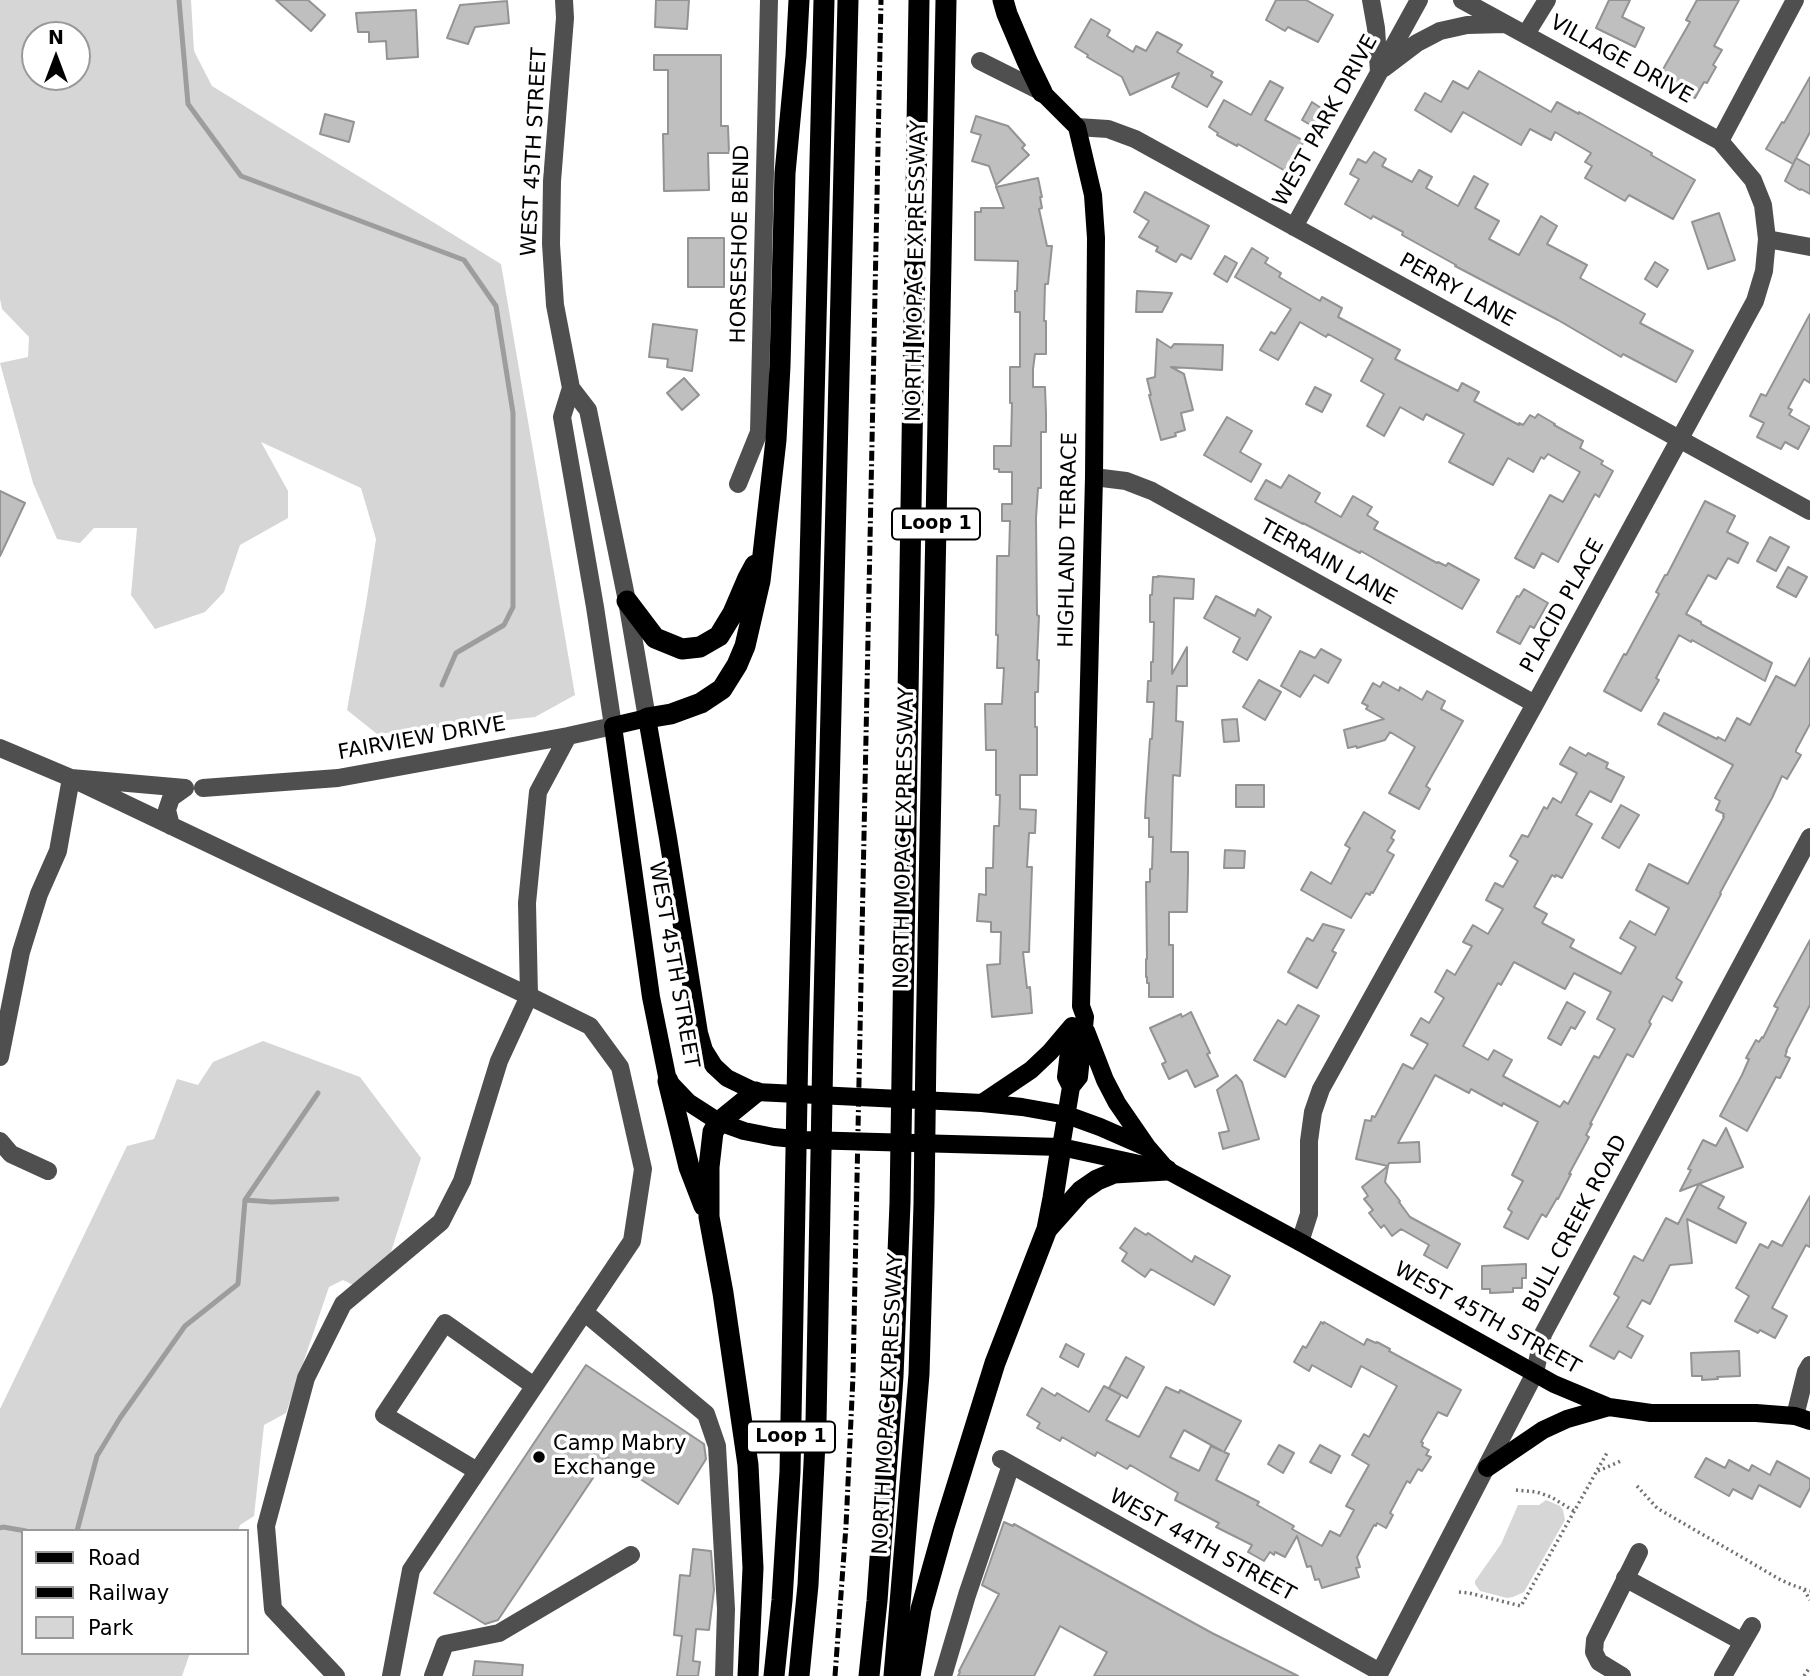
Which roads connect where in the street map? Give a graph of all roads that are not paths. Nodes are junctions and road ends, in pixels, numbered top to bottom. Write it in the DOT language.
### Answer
graph roads {
  1 [pos="565,0"];
  2 [pos="769,0"];
  3 [pos="799,0"];
  4 [pos="824,0"];
  5 [pos="848,0"];
  6 [pos="919,0"];
  7 [pos="946,0"];
  8 [pos="1003,0"];
  9 [pos="1371,0"];
  10 [pos="1419,0"];
  11 [pos="1462,0"];
  12 [pos="1547,0"];
  13 [pos="1795,0"];
  14 [pos="1507,24"];
  15 [pos="1526,34"];
  16 [pos="980,61"];
  17 [pos="1379,72"];
  18 [pos="1042,92"];
  19 [pos="1077,127"];
  20 [pos="1720,141"];
  21 [pos="1294,227"];
  22 [pos="1767,239"];
  23 [pos="1810,247"];
  24 [pos="571,388"];
  25 [pos="1680,439"];
  26 [pos="1094,477"];
  27 [pos="738,484"];
  28 [pos="1810,511"];
  29 [pos="763,551"];
  30 [pos="627,601"];
  31 [pos="1535,704"];
  32 [pos="647,718"];
  33 [pos="613,726"];
  34 [pos="568,736"];
  35 [pos="0,748"];
  36 [pos="71,778"];
  37 [pos="194,788"];
  38 [pos="171,826"];
  39 [pos="1810,837"];
  40 [pos="529,996"];
  41 [pos="1078,1026"];
  42 [pos="0,1057"];
  43 [pos="668,1081"];
  44 [pos="756,1092"];
  45 [pos="982,1103"];
  46 [pos="1067,1115"];
  47 [pos="719,1122"];
  48 [pos="0,1142"];
  49 [pos="1061,1147"];
  50 [pos="1147,1148"];
  51 [pos="1167,1170"];
  52 [pos="48,1171"];
  53 [pos="709,1217"];
  54 [pos="1047,1229"];
  55 [pos="1300,1242"];
  56 [pos="584,1312"];
  57 [pos="1810,1365"];
  58 [pos="1535,1373"];
  59 [pos="534,1386"];
  60 [pos="1609,1406"];
  61 [pos="1803,1419"];
  62 [pos="1487,1468"];
  63 [pos="477,1471"];
  64 [pos="1639,1552"];
  65 [pos="631,1555"];
  66 [pos="1625,1578"];
  67 [pos="1379,1674"];
  68 [pos="335,1676"];
  69 [pos="391,1676"];
  70 [pos="433,1676"];
  71 [pos="724,1676"];
  72 [pos="748,1676"];
  73 [pos="774,1676"];
  74 [pos="799,1676"];
  75 [pos="869,1676"];
  76 [pos="894,1676"];
  77 [pos="910,1676"];
  78 [pos="943,1676"];
  79 [pos="1622,1676"];
  80 [pos="1723,1676"];
  1 -- 24 [label="street, WEST 45TH STREET"];
  2 -- 27 [label="street, HORSESHOE BEND"];
  3 -- 29 [label="highway"];
  4 -- 73 [label="highway, Loop 1"];
  5 -- 74 [label="highway"];
  6 -- 75 [label="highway"];
  7 -- 76 [label="highway, NORTH MOPAC EXPRESSWAY / Loop 1"];
  8 -- 18 [label="highway"];
  9 -- 17 [label="street"];
  10 -- 17 [label="street, WEST PARK DRIVE"];
  11 -- 14 [label="street, VILLAGE DRIVE"];
  12 -- 15 [label="street"];
  13 -- 20 [label="street"];
  14 -- 15 [label="street, VILLAGE DRIVE"];
  14 -- 17 [label="street"];
  15 -- 20 [label="street, VILLAGE DRIVE"];
  16 -- 18 [label="street"];
  17 -- 21 [label="street, WEST PARK DRIVE"];
  18 -- 19 [label="main road"];
  19 -- 21 [label="street, PERRY LANE"];
  19 -- 26 [label="main road, HIGHLAND TERRACE"];
  20 -- 22 [label="street, PLACID PLACE"];
  21 -- 25 [label="street, PERRY LANE"];
  22 -- 23 [label="street"];
  22 -- 25 [label="street, PLACID PLACE"];
  24 -- 30 [label="street, WEST 45TH STREET"];
  24 -- 33 [label="street, WEST 45TH STREET"];
  25 -- 28 [label="street, PERRY LANE"];
  25 -- 31 [label="street, PLACID PLACE"];
  26 -- 31 [label="street, TERRAIN LANE"];
  26 -- 41 [label="main road, HIGHLAND TERRACE"];
  29 -- 30 [label="highway"];
  29 -- 32 [label="highway"];
  30 -- 32 [label="street, WEST 45TH STREET"];
  31 -- 55 [label="street, PLACID PLACE"];
  32 -- 33 [label="main road, FAIRVIEW DRIVE"];
  32 -- 44 [label="main road, WEST 45TH STREET"];
  33 -- 34 [label="street, FAIRVIEW DRIVE"];
  33 -- 43 [label="main road, WEST 45TH STREET"];
  34 -- 37 [label="street, FAIRVIEW DRIVE"];
  34 -- 40 [label="street"];
  35 -- 36 [label="street, FAIRVIEW DRIVE"];
  36 -- 37 [label="street, FAIRVIEW DRIVE"];
  36 -- 38 [label="street"];
  36 -- 42 [label="street"];
  37 -- 38 [label="street"];
  38 -- 40 [label="street"];
  39 -- 58 [label="street, BULL CREEK ROAD"];
  40 -- 56 [label="street"];
  40 -- 68 [label="street"];
  41 -- 45 [label="main road"];
  41 -- 46 [label="main road, HIGHLAND TERRACE"];
  41 -- 50 [label="main road"];
  43 -- 47 [label="main road, WEST 45TH STREET"];
  43 -- 53 [label="highway"];
  44 -- 45 [label="main road, WEST 45TH STREET"];
  44 -- 47 [label="highway"];
  45 -- 46 [label="main road, WEST 45TH STREET"];
  46 -- 49 [label="main road, HIGHLAND TERRACE"];
  46 -- 50 [label="main road, WEST 45TH STREET"];
  47 -- 49 [label="main road, WEST 45TH STREET"];
  47 -- 53 [label="highway"];
  48 -- 52 [label="street"];
  49 -- 51 [label="main road, WEST 45TH STREET"];
  49 -- 54 [label="highway"];
  50 -- 51 [label="main road, WEST 45TH STREET"];
  51 -- 54 [label="highway"];
  51 -- 55 [label="main road, WEST 45TH STREET"];
  53 -- 72 [label="highway"];
  54 -- 77 [label="highway"];
  55 -- 58 [label="main road, WEST 45TH STREET"];
  56 -- 59 [label="street"];
  56 -- 71 [label="street"];
  57 -- 61 [label="street"];
  58 -- 60 [label="main road, WEST 45TH STREET"];
  58 -- 62 [label="street, BULL CREEK ROAD"];
  59 -- 63 [label="street"];
  59 -- 63 [label="street"];
  60 -- 61 [label="main road, WEST 45TH STREET"];
  60 -- 62 [label="main road"];
  62 -- 67 [label="street, BULL CREEK ROAD"];
  63 -- 69 [label="street"];
  64 -- 66 [label="street"];
  65 -- 70 [label="street"];
  66 -- 79 [label="street"];
  66 -- 80 [label="street"];
  67 -- 78 [label="street, WEST 44TH STREET"];
}
